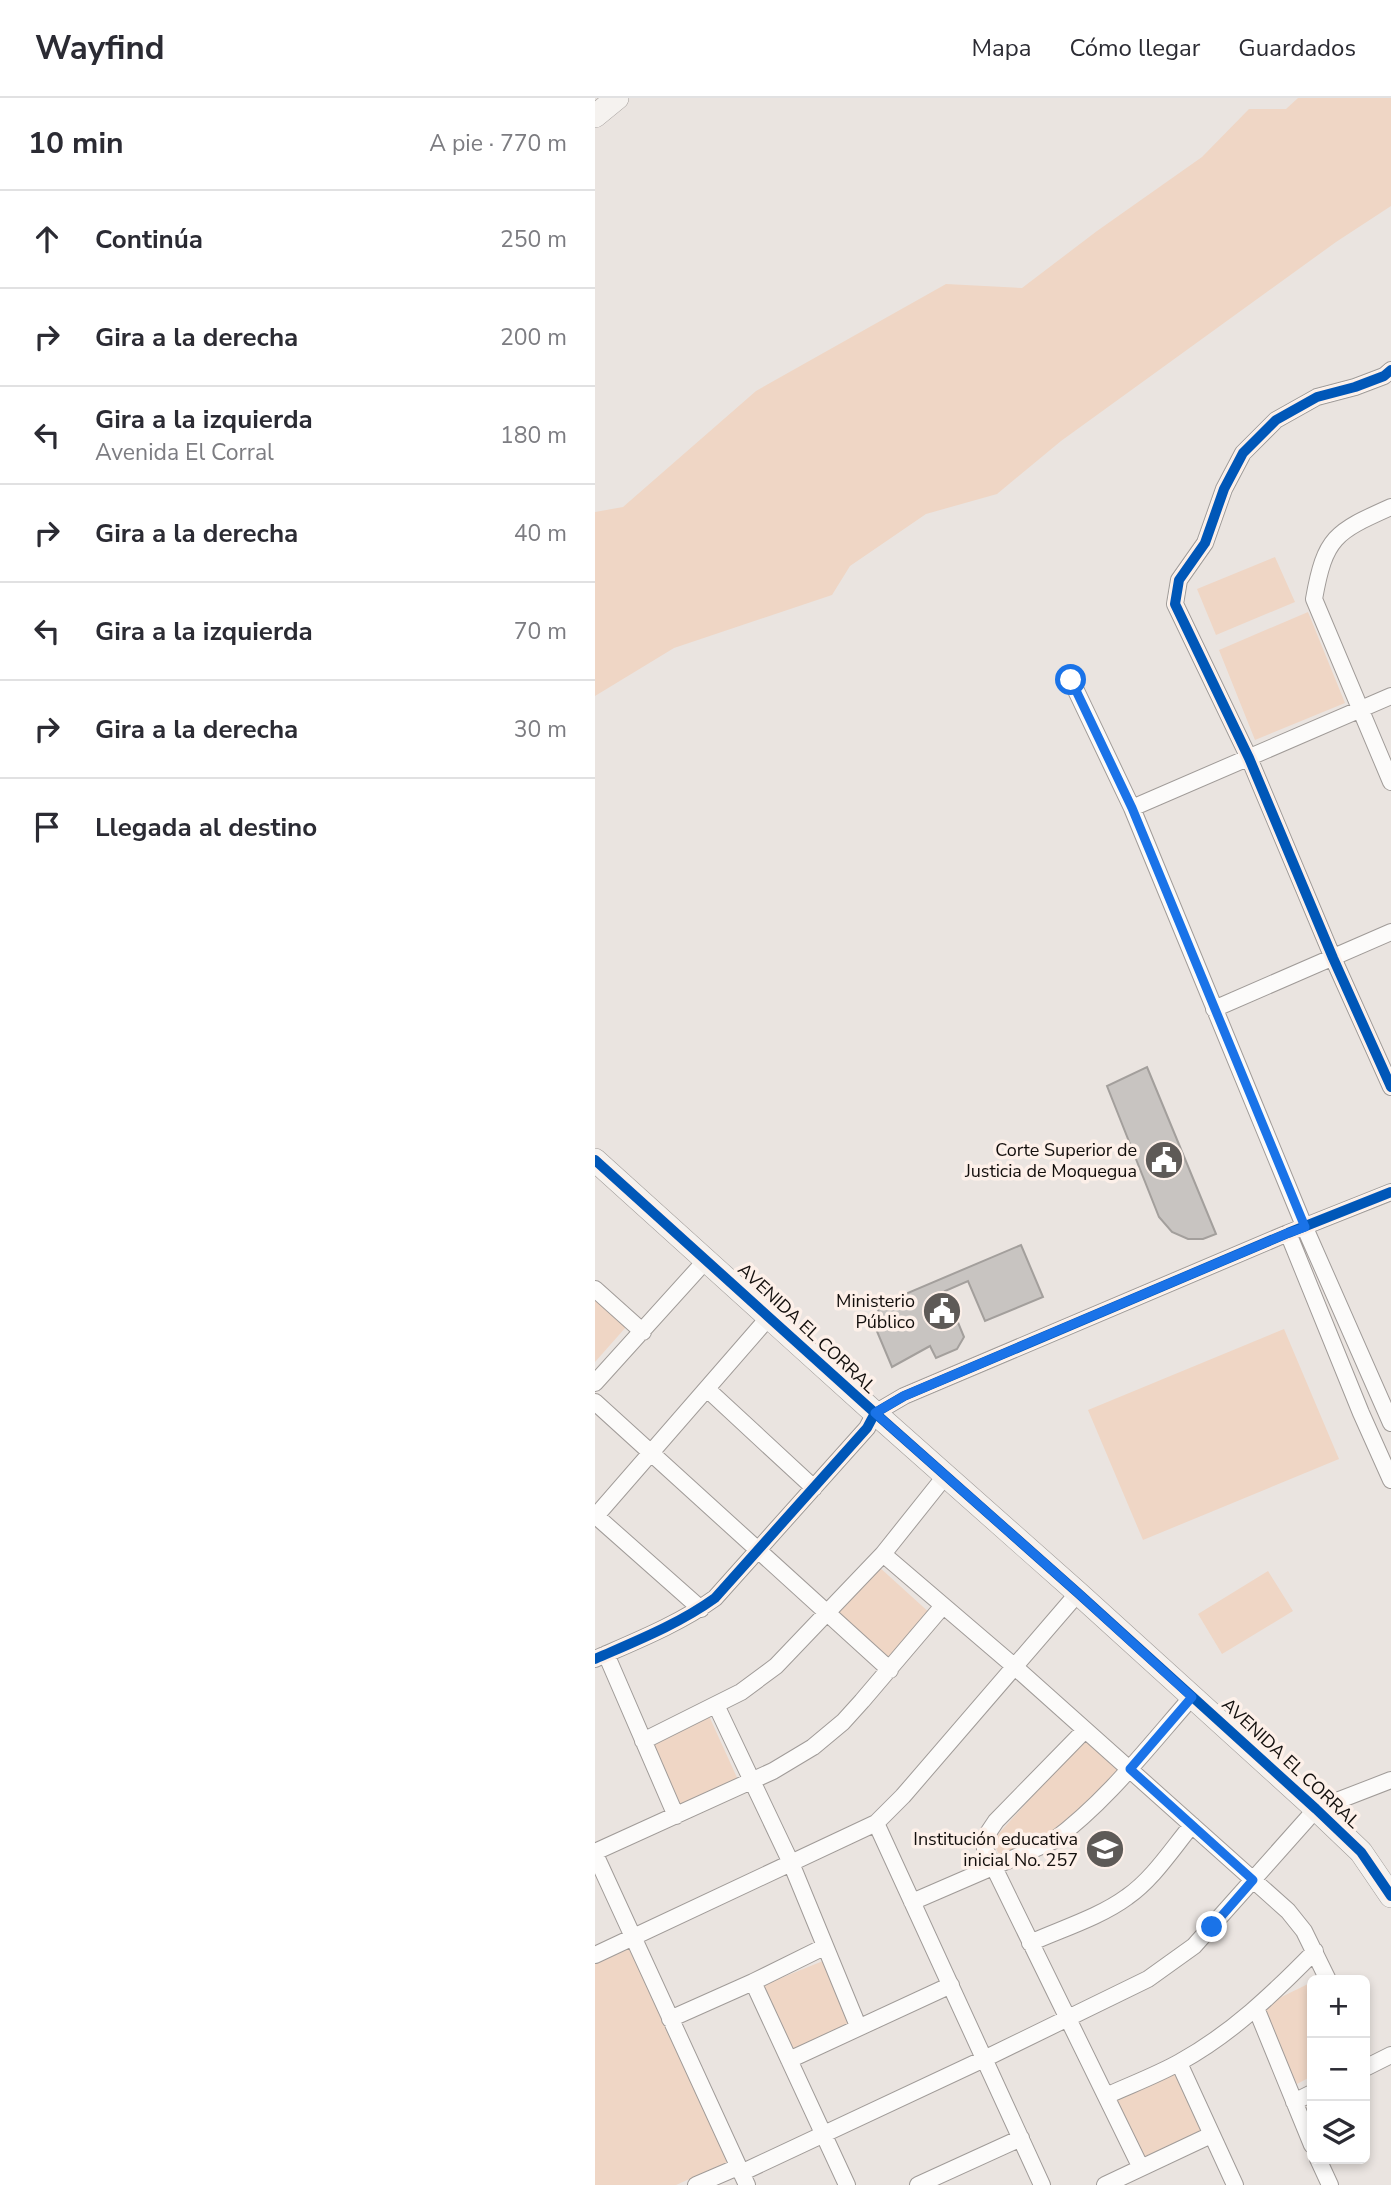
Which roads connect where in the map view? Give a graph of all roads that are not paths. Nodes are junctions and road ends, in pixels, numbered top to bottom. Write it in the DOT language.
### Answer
graph roads {
  1 [pos="617,98"];
  2 [pos="595,116"];
  3 [pos="1391,370"];
  4 [pos="1391,508"];
  5 [pos="1071,680"];
  6 [pos="1391,696"];
  7 [pos="1360,709"];
  8 [pos="1249,758"];
  9 [pos="1391,782"];
  10 [pos="1132,808"];
  11 [pos="1391,932"];
  12 [pos="1333,958"];
  13 [pos="1214,1009"];
  14 [pos="1391,1087"];
  15 [pos="595,1160"];
  16 [pos="1391,1192"];
  17 [pos="1305,1227"];
  18 [pos="1288,1233"];
  19 [pos="707,1259"];
  20 [pos="595,1289"];
  21 [pos="769,1317"];
  22 [pos="643,1332"];
  23 [pos="595,1383"];
  24 [pos="708,1389"];
  25 [pos="595,1402"];
  26 [pos="875,1413"];
  27 [pos="1391,1423"];
  28 [pos="1384,1445"];
  29 [pos="652,1453"];
  30 [pos="946,1475"];
  31 [pos="1391,1480"];
  32 [pos="814,1488"];
  33 [pos="596,1516"];
  34 [pos="759,1550"];
  35 [pos="883,1554"];
  36 [pos="1078,1593"];
  37 [pos="942,1607"];
  38 [pos="701,1609"];
  39 [pos="828,1613"];
  40 [pos="601,1656"];
  41 [pos="1015,1667"];
  42 [pos="890,1670"];
  43 [pos="1192,1697"];
  44 [pos="716,1705"];
  45 [pos="1085,1730"];
  46 [pos="643,1741"];
  47 [pos="1130,1769"];
  48 [pos="1391,1780"];
  49 [pos="752,1781"];
  50 [pos="1316,1809"];
  51 [pos="676,1816"];
  52 [pos="876,1822"];
  53 [pos="1192,1825"];
  54 [pos="595,1853"];
  55 [pos="790,1863"];
  56 [pos="994,1865"];
  57 [pos="1253,1880"];
  58 [pos="1391,1896"];
  59 [pos="912,1902"];
  60 [pos="633,1937"];
  61 [pos="1030,1943"];
  62 [pos="824,1947"];
  63 [pos="1315,1951"];
  64 [pos="595,1955"];
  65 [pos="1326,1975"];
  66 [pos="753,1982"];
  67 [pos="950,1985"];
  68 [pos="1256,2008"];
  69 [pos="1067,2018"];
  70 [pos="670,2019"];
  71 [pos="858,2026"];
  72 [pos="1391,2055"];
  73 [pos="984,2059"];
  74 [pos="789,2060"];
  75 [pos="1370,2062"];
  76 [pos="1179,2063"];
  77 [pos="1106,2096"];
  78 [pos="1307,2096"];
  79 [pos="1294,2102"];
  80 [pos="823,2133"];
  81 [pos="1307,2133"];
  82 [pos="1211,2135"];
  83 [pos="1021,2138"];
  84 [pos="1320,2164"];
  85 [pos="1141,2168"];
  86 [pos="742,2175"];
  87 [pos="939,2181"];
  88 [pos="696,2185"];
  89 [pos="847,2185"];
  90 [pos="918,2185"];
  91 [pos="1042,2185"];
  92 [pos="1105,2185"];
  93 [pos="1235,2185"];
  94 [pos="1330,2185"];
  1 -- 2 [label="street"];
  3 -- 8 [label="street"];
  4 -- 7 [label="street"];
  5 -- 10 [label="street"];
  6 -- 7 [label="street"];
  7 -- 8 [label="street"];
  7 -- 9 [label="street"];
  8 -- 10 [label="street"];
  8 -- 12 [label="street"];
  10 -- 13 [label="street"];
  11 -- 12 [label="street"];
  12 -- 13 [label="street"];
  12 -- 14 [label="street"];
  13 -- 17 [label="street"];
  15 -- 19 [label="street, AVENIDA EL CORRAL"];
  16 -- 17 [label="street"];
  17 -- 18 [label="street"];
  17 -- 27 [label="street"];
  18 -- 26 [label="street"];
  18 -- 28 [label="street"];
  19 -- 21 [label="street, AVENIDA EL CORRAL"];
  19 -- 22 [label="street"];
  20 -- 22 [label="street"];
  21 -- 24 [label="street"];
  21 -- 26 [label="street, AVENIDA EL CORRAL"];
  22 -- 23 [label="street"];
  24 -- 29 [label="street"];
  24 -- 32 [label="street"];
  25 -- 29 [label="street"];
  26 -- 30 [label="street, AVENIDA EL CORRAL"];
  26 -- 32 [label="street"];
  28 -- 31 [label="street"];
  29 -- 33 [label="street"];
  29 -- 34 [label="street"];
  30 -- 35 [label="street"];
  30 -- 36 [label="street, AVENIDA EL CORRAL"];
  32 -- 34 [label="street"];
  33 -- 38 [label="street"];
  34 -- 38 [label="street"];
  34 -- 39 [label="street"];
  35 -- 37 [label="street"];
  35 -- 39 [label="street"];
  36 -- 41 [label="street"];
  36 -- 43 [label="street, AVENIDA EL CORRAL"];
  37 -- 41 [label="street"];
  37 -- 42 [label="street"];
  38 -- 40 [label="street"];
  39 -- 42 [label="street"];
  39 -- 44 [label="street"];
  40 -- 46 [label="street"];
  41 -- 45 [label="street"];
  41 -- 52 [label="street"];
  42 -- 49 [label="street"];
  43 -- 47 [label="street"];
  43 -- 50 [label="street, AVENIDA EL CORRAL"];
  44 -- 46 [label="street"];
  44 -- 49 [label="street"];
  45 -- 47 [label="street"];
  45 -- 56 [label="street"];
  46 -- 51 [label="street"];
  47 -- 53 [label="street"];
  47 -- 56 [label="street"];
  48 -- 50 [label="street"];
  49 -- 51 [label="street"];
  49 -- 55 [label="street"];
  50 -- 57 [label="street"];
  50 -- 58 [label="street, AVENIDA EL CORRAL"];
  51 -- 54 [label="street"];
  52 -- 55 [label="street"];
  52 -- 59 [label="street"];
  53 -- 57 [label="street"];
  53 -- 61 [label="street"];
  54 -- 60 [label="street"];
  55 -- 60 [label="street"];
  55 -- 62 [label="street"];
  56 -- 59 [label="street"];
  56 -- 61 [label="street"];
  57 -- 63 [label="street"];
  57 -- 69 [label="street"];
  59 -- 67 [label="street"];
  60 -- 64 [label="street"];
  60 -- 70 [label="street"];
  61 -- 69 [label="street"];
  62 -- 66 [label="street"];
  62 -- 71 [label="street"];
  63 -- 65 [label="street"];
  63 -- 68 [label="street"];
  66 -- 70 [label="street"];
  66 -- 74 [label="street"];
  67 -- 71 [label="street"];
  67 -- 73 [label="street"];
  68 -- 76 [label="street"];
  68 -- 79 [label="street"];
  69 -- 73 [label="street"];
  69 -- 77 [label="street"];
  70 -- 86 [label="street"];
  71 -- 74 [label="street"];
  72 -- 75 [label="street"];
  73 -- 80 [label="street"];
  73 -- 83 [label="street"];
  74 -- 80 [label="street"];
  76 -- 77 [label="street"];
  76 -- 82 [label="street"];
  77 -- 85 [label="street"];
  78 -- 79 [label="street"];
  79 -- 81 [label="street"];
  80 -- 86 [label="street"];
  80 -- 89 [label="street"];
  82 -- 85 [label="street"];
  82 -- 93 [label="street"];
  83 -- 87 [label="street"];
  83 -- 91 [label="street"];
  84 -- 94 [label="street"];
  85 -- 92 [label="street"];
  86 -- 88 [label="street"];
  87 -- 90 [label="street"];
}
